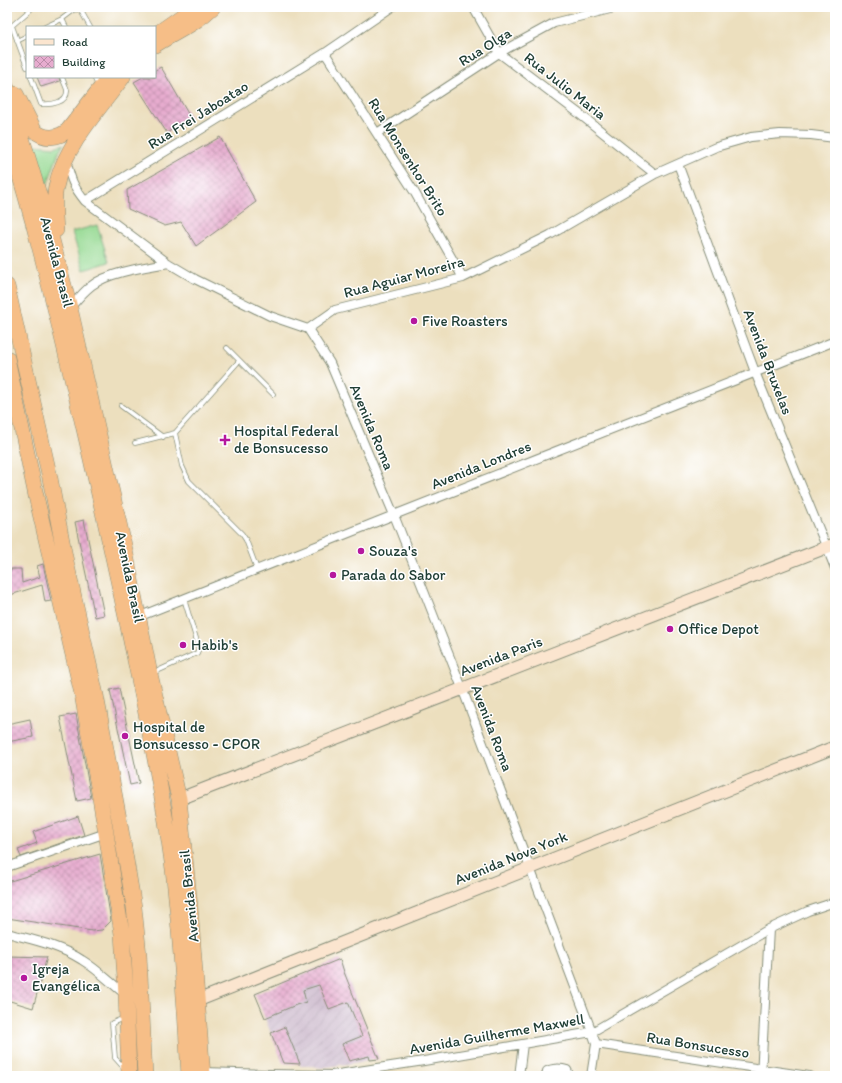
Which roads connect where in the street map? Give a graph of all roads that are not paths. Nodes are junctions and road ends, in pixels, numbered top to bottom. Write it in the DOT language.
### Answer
graph roads {
  1 [pos="30,7"];
  2 [pos="196,7"];
  3 [pos="213,7"];
  4 [pos="392,7"];
  5 [pos="472,7"];
  6 [pos="618,7"];
  7 [pos="62,19"];
  8 [pos="12,26"];
  9 [pos="47,26"];
  10 [pos="66,26"];
  11 [pos="89,26"];
  12 [pos="7,30"];
  13 [pos="156,34"];
  14 [pos="26,36"];
  15 [pos="17,41"];
  16 [pos="156,44"];
  17 [pos="325,52"];
  18 [pos="499,53"];
  19 [pos="26,64"];
  20 [pos="7,78"];
  21 [pos="31,78"];
  22 [pos="62,78"];
  23 [pos="107,78"];
  24 [pos="122,78"];
  25 [pos="97,83"];
  26 [pos="7,88"];
  27 [pos="378,133"];
  28 [pos="7,134"];
  29 [pos="835,138"];
  30 [pos="66,158"];
  31 [pos="678,164"];
  32 [pos="655,174"];
  33 [pos="85,202"];
  34 [pos="58,262"];
  35 [pos="168,263"];
  36 [pos="463,278"];
  37 [pos="7,286"];
  38 [pos="70,308"];
  39 [pos="308,329"];
  40 [pos="835,341"];
  41 [pos="227,348"];
  42 [pos="7,358"];
  43 [pos="239,361"];
  44 [pos="755,372"];
  45 [pos="273,394"];
  46 [pos="121,406"];
  47 [pos="175,433"];
  48 [pos="163,437"];
  49 [pos="135,443"];
  50 [pos="394,515"];
  51 [pos="831,545"];
  52 [pos="835,568"];
  53 [pos="257,570"];
  54 [pos="184,599"];
  55 [pos="138,617"];
  56 [pos="150,674"];
  57 [pos="462,688"];
  58 [pos="835,747"];
  59 [pos="179,799"];
  60 [pos="106,833"];
  61 [pos="7,867"];
  62 [pos="530,868"];
  63 [pos="835,902"];
  64 [pos="769,928"];
  65 [pos="7,933"];
  66 [pos="126,994"];
  67 [pos="198,1000"];
  68 [pos="592,1032"];
  69 [pos="523,1044"];
  70 [pos="596,1044"];
  71 [pos="761,1073"];
  72 [pos="132,1075"];
  73 [pos="199,1075"];
  74 [pos="246,1075"];
  75 [pos="332,1075"];
  76 [pos="145,1076"];
  77 [pos="519,1076"];
  78 [pos="546,1076"];
  79 [pos="568,1076"];
  80 [pos="592,1076"];
  81 [pos="809,1076"];
  1 -- 8 [label="lane"];
  2 -- 13 [label="highway"];
  3 -- 16 [label="highway"];
  4 -- 17 [label="street, Rua Frei Jaboatao"];
  5 -- 18 [label="street, Rua Julio Maria"];
  6 -- 18 [label="street, Rua Olga"];
  7 -- 9 [label="lane"];
  7 -- 10 [label="lane"];
  7 -- 11 [label="lane"];
  8 -- 12 [label="lane"];
  8 -- 15 [label="lane"];
  14 -- 15 [label="lane"];
  15 -- 19 [label="lane"];
  17 -- 27 [label="street, Rua Monsenhor Brito"];
  17 -- 33 [label="street, Rua Frei Jaboatao"];
  18 -- 27 [label="street, Rua Olga"];
  18 -- 32 [label="street, Rua Julio Maria"];
  20 -- 25 [label="highway"];
  21 -- 22 [label="lane"];
  23 -- 25 [label="highway"];
  24 -- 30 [label="highway"];
  26 -- 34 [label="highway, Avenida Brasil"];
  27 -- 36 [label="street, Rua Monsenhor Brito"];
  28 -- 73 [label="highway, Avenida Brasil"];
  29 -- 31 [label="street, Rua Aguiar Moreira"];
  30 -- 33 [label="street"];
  30 -- 34 [label="highway"];
  31 -- 32 [label="street, Rua Aguiar Moreira"];
  31 -- 44 [label="street, Avenida Bruxelas"];
  32 -- 36 [label="street, Rua Aguiar Moreira"];
  33 -- 35 [label="street"];
  34 -- 38 [label="highway, Avenida Brasil"];
  35 -- 38 [label="street"];
  35 -- 39 [label="street"];
  36 -- 39 [label="street, Rua Aguiar Moreira"];
  37 -- 76 [label="highway"];
  38 -- 55 [label="highway, Avenida Brasil"];
  39 -- 50 [label="street, Avenida Roma"];
  40 -- 44 [label="street, Avenida Londres"];
  41 -- 43 [label="lane"];
  42 -- 60 [label="highway"];
  43 -- 45 [label="lane"];
  43 -- 47 [label="lane"];
  44 -- 50 [label="street, Avenida Londres"];
  44 -- 51 [label="street, Avenida Bruxelas"];
  46 -- 48 [label="lane"];
  47 -- 48 [label="lane"];
  47 -- 53 [label="lane"];
  48 -- 49 [label="lane"];
  50 -- 53 [label="street, Avenida Londres"];
  50 -- 57 [label="street, Avenida Roma"];
  51 -- 52 [label="street, Avenida Bruxelas"];
  51 -- 57 [label="main road, Avenida Paris"];
  53 -- 54 [label="street, Avenida Londres"];
  54 -- 55 [label="street, Avenida Londres"];
  54 -- 56 [label="lane"];
  55 -- 56 [label="highway, Avenida Brasil"];
  56 -- 59 [label="highway, Avenida Brasil"];
  57 -- 59 [label="main road, Avenida Paris"];
  57 -- 62 [label="street, Avenida Roma"];
  58 -- 62 [label="main road, Avenida Nova York"];
  59 -- 67 [label="highway, Avenida Brasil"];
  60 -- 61 [label="street"];
  60 -- 66 [label="highway"];
  62 -- 67 [label="main road, Avenida Nova York"];
  62 -- 68 [label="street, Avenida Roma"];
  63 -- 64 [label="street, Avenida Guilherme Maxwell"];
  64 -- 68 [label="street, Avenida Guilherme Maxwell"];
  64 -- 71 [label="street"];
  65 -- 66 [label="street"];
  66 -- 72 [label="highway"];
  66 -- 72 [label="highway"];
  67 -- 73 [label="highway, Avenida Brasil"];
  68 -- 69 [label="street, Avenida Guilherme Maxwell"];
  68 -- 70 [label="street"];
  69 -- 75 [label="street, Avenida Guilherme Maxwell"];
  69 -- 77 [label="street"];
  70 -- 71 [label="street, Rua Bonsucesso"];
  70 -- 80 [label="street"];
  71 -- 81 [label="street, Rua Bonsucesso"];
  73 -- 74 [label="street, Avenida Guilherme Maxwell"];
  74 -- 75 [label="street, Avenida Guilherme Maxwell"];
  78 -- 79 [label="street"];
}
